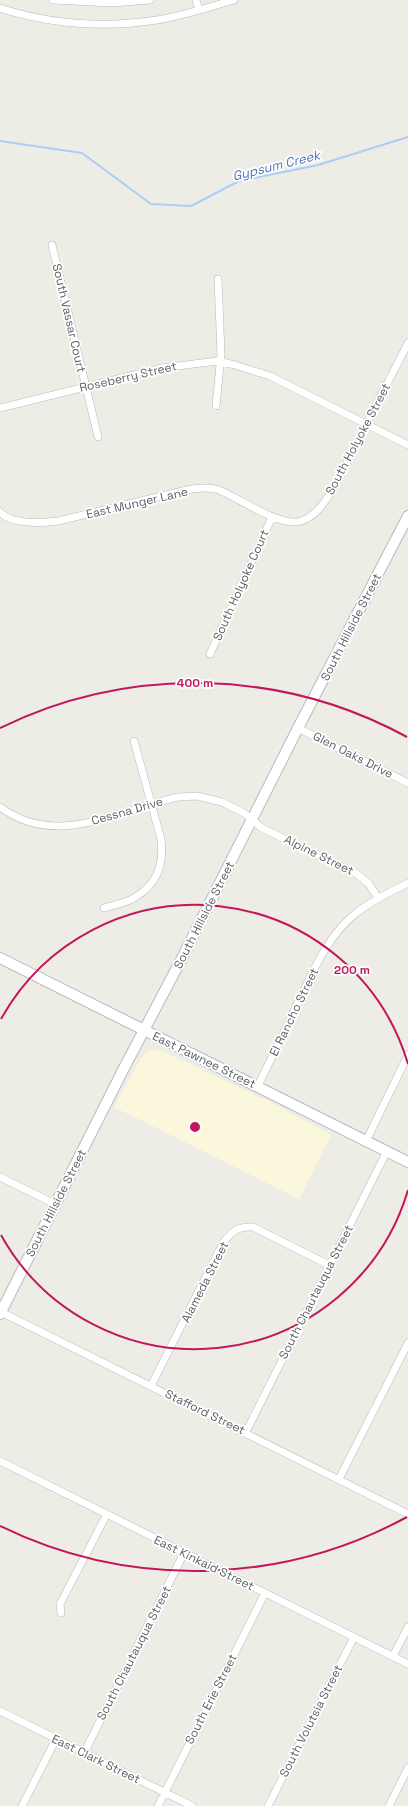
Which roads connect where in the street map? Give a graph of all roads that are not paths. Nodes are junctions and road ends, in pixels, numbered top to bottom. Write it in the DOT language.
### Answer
graph roads {
  1 [pos="53,0"];
  2 [pos="150,0"];
  3 [pos="196,0"];
  4 [pos="234,0"];
  5 [pos="0,8"];
  6 [pos="199,10"];
  7 [pos="52,245"];
  8 [pos="218,279"];
  9 [pos="408,343"];
  10 [pos="220,362"];
  11 [pos="86,386"];
  12 [pos="216,406"];
  13 [pos="0,408"];
  14 [pos="366,423"];
  15 [pos="98,437"];
  16 [pos="408,445"];
  17 [pos="0,512"];
  18 [pos="272,516"];
  19 [pos="408,517"];
  20 [pos="210,654"];
  21 [pos="298,728"];
  22 [pos="134,741"];
  23 [pos="408,783"];
  24 [pos="152,804"];
  25 [pos="0,807"];
  26 [pos="252,820"];
  27 [pos="408,882"];
  28 [pos="378,898"];
  29 [pos="104,908"];
  30 [pos="0,958"];
  31 [pos="144,1031"];
  32 [pos="408,1055"];
  33 [pos="258,1086"];
  34 [pos="366,1141"];
  35 [pos="387,1151"];
  36 [pos="408,1162"];
  37 [pos="0,1177"];
  38 [pos="55,1204"];
  39 [pos="329,1265"];
  40 [pos="1,1313"];
  41 [pos="408,1343"];
  42 [pos="151,1386"];
  43 [pos="246,1432"];
  44 [pos="0,1461"];
  45 [pos="339,1479"];
  46 [pos="106,1514"];
  47 [pos="408,1514"];
  48 [pos="184,1553"];
  49 [pos="265,1593"];
  50 [pos="60,1613"];
  51 [pos="408,1627"];
  52 [pos="354,1637"];
  53 [pos="393,1656"];
  54 [pos="408,1664"];
  55 [pos="0,1711"];
  56 [pos="56,1739"];
  57 [pos="84,1752"];
  58 [pos="408,1768"];
  59 [pos="165,1793"];
  60 [pos="22,1806"];
  61 [pos="158,1806"];
  62 [pos="192,1806"];
  63 [pos="268,1806"];
  64 [pos="389,1806"];
  1 -- 2 [label="street"];
  3 -- 6 [label="street"];
  4 -- 6 [label="street"];
  5 -- 6 [label="street"];
  7 -- 11 [label="street, South Vassar Court"];
  8 -- 10 [label="street"];
  9 -- 14 [label="street, South Holyoke Street"];
  10 -- 11 [label="street, Roseberry Street"];
  10 -- 12 [label="street"];
  10 -- 14 [label="street, Roseberry Street"];
  11 -- 13 [label="street, Roseberry Street"];
  11 -- 15 [label="street, South Vassar Court"];
  14 -- 16 [label="street, Roseberry Street"];
  14 -- 18 [label="street, South Holyoke Street"];
  17 -- 18 [label="street, East Munger Lane"];
  18 -- 20 [label="street, South Holyoke Court"];
  19 -- 21 [label="main road, South Hillside Street"];
  21 -- 23 [label="street, Glen Oaks Drive"];
  21 -- 26 [label="main road, South Hillside Street"];
  22 -- 24 [label="street"];
  24 -- 25 [label="street, Cessna Drive"];
  24 -- 26 [label="street, Cessna Drive"];
  24 -- 29 [label="street"];
  26 -- 28 [label="street, Alpine Street"];
  26 -- 31 [label="main road, South Hillside Street"];
  27 -- 28 [label="street, El Rancho Street"];
  28 -- 33 [label="street, El Rancho Street"];
  30 -- 31 [label="main road, East Pawnee Street"];
  31 -- 33 [label="main road, East Pawnee Street"];
  31 -- 38 [label="main road, South Hillside Street"];
  32 -- 34 [label="street"];
  33 -- 34 [label="main road, East Pawnee Street"];
  34 -- 35 [label="main road, East Pawnee Street"];
  35 -- 36 [label="main road, East Pawnee Street"];
  35 -- 39 [label="street, South Chautauqua Street"];
  37 -- 38 [label="street"];
  38 -- 40 [label="main road, South Hillside Street"];
  39 -- 42 [label="street, Alameda Street"];
  39 -- 43 [label="street, South Chautauqua Street"];
  40 -- 42 [label="street, Stafford Street"];
  41 -- 45 [label="street"];
  42 -- 43 [label="street, Stafford Street"];
  43 -- 45 [label="street, Stafford Street"];
  44 -- 46 [label="street, East Kinkaid Street"];
  45 -- 47 [label="street, Stafford Street"];
  46 -- 48 [label="street, East Kinkaid Street"];
  46 -- 50 [label="street"];
  48 -- 49 [label="street, East Kinkaid Street"];
  48 -- 57 [label="street, South Chautauqua Street"];
  49 -- 52 [label="street, East Kinkaid Street"];
  49 -- 59 [label="street, South Erie Street"];
  51 -- 53 [label="street"];
  52 -- 53 [label="street, East Kinkaid Street"];
  52 -- 63 [label="street, South Volutsia Street"];
  53 -- 54 [label="street, East Kinkaid Street"];
  55 -- 56 [label="street, East Clark Street"];
  56 -- 57 [label="street, East Clark Street"];
  56 -- 60 [label="street"];
  57 -- 59 [label="street, East Clark Street"];
  58 -- 64 [label="street"];
  59 -- 61 [label="street, South Erie Street"];
  59 -- 62 [label="street, East Clark Street"];
}
